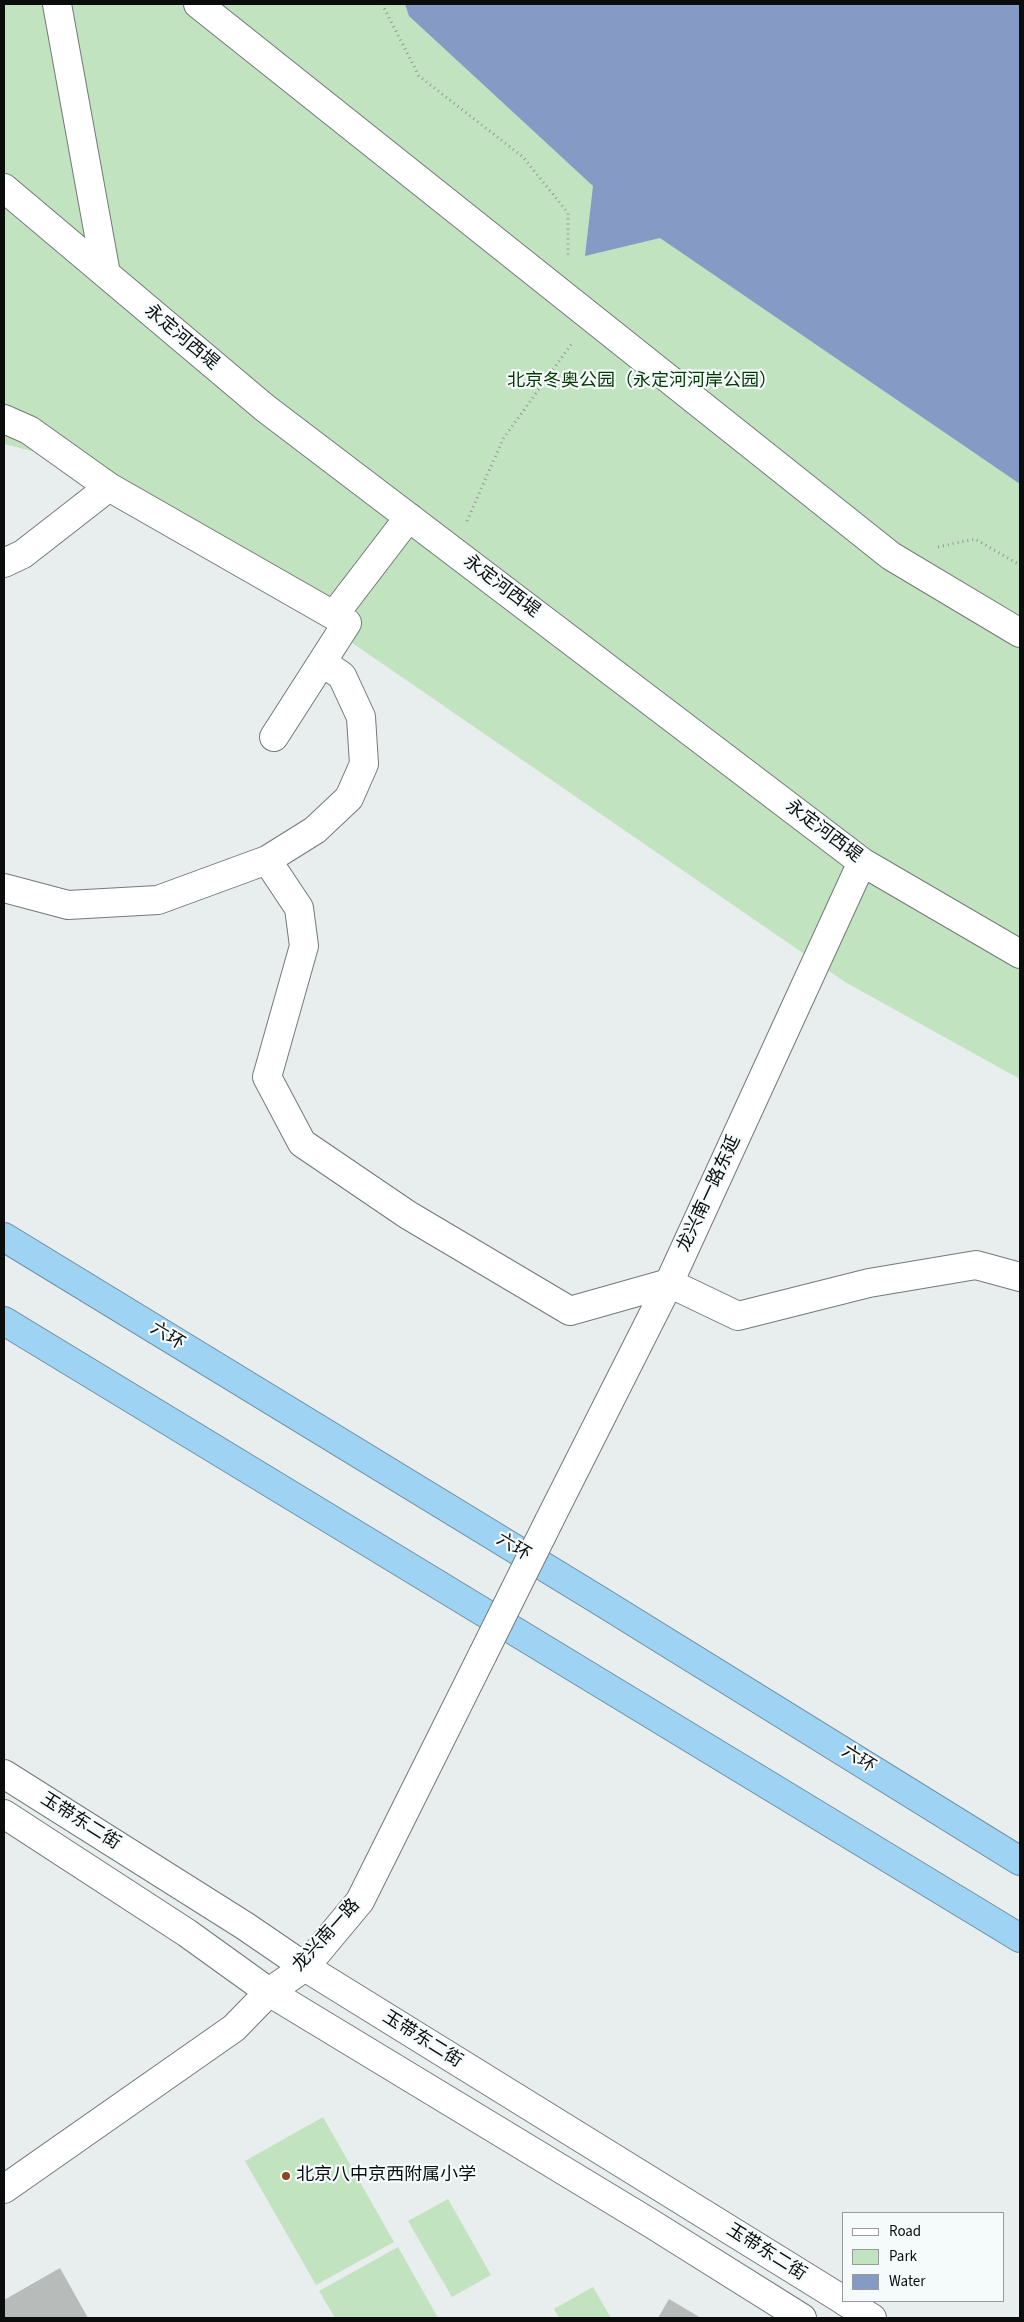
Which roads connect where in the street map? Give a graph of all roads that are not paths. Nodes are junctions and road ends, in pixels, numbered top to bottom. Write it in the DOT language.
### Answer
graph roads {
  1 [pos="57,4"];
  2 [pos="198,4"];
  3 [pos="4,188"];
  4 [pos="106,274"];
  5 [pos="4,419"];
  6 [pos="108,487"];
  7 [pos="409,517"];
  8 [pos="4,563"];
  9 [pos="334,616"];
  10 [pos="1019,638"];
  11 [pos="322,662"];
  12 [pos="274,737"];
  13 [pos="267,860"];
  14 [pos="862,862"];
  15 [pos="4,888"];
  16 [pos="1020,954"];
  17 [pos="4,1237"];
  18 [pos="1020,1277"];
  19 [pos="669,1283"];
  20 [pos="4,1321"];
  21 [pos="549,1521"];
  22 [pos="4,1774"];
  23 [pos="4,1814"];
  24 [pos="1020,1861"];
  25 [pos="1020,1938"];
  26 [pos="305,1967"];
  27 [pos="269,1992"];
  28 [pos="4,2189"];
  29 [pos="842,2299"];
  30 [pos="846,2302"];
  31 [pos="802,2318"];
  32 [pos="872,2318"];
  1 -- 4 [label="street"];
  2 -- 10 [label="street"];
  3 -- 4 [label="street, 永定河西堤"];
  4 -- 7 [label="street, 永定河西堤"];
  5 -- 6 [label="street"];
  6 -- 8 [label="street"];
  6 -- 9 [label="street"];
  7 -- 9 [label="street"];
  7 -- 14 [label="street, 永定河西堤"];
  9 -- 11 [label="street"];
  11 -- 12 [label="street"];
  11 -- 13 [label="street"];
  13 -- 15 [label="street"];
  13 -- 19 [label="street"];
  14 -- 16 [label="street, 永定河西堤"];
  14 -- 19 [label="street, 龙兴南一路东延"];
  17 -- 24 [label="highway, 六环"];
  18 -- 19 [label="street"];
  19 -- 21 [label="street, 龙兴南一路东延"];
  20 -- 25 [label="highway"];
  21 -- 26 [label="street, 龙兴南一路, bridge"];
  22 -- 26 [label="street, 玉带东二街"];
  23 -- 27 [label="street, 玉带东二街"];
  26 -- 27 [label="street, 龙兴南一路"];
  26 -- 29 [label="street, 玉带东二街"];
  27 -- 28 [label="street, 龙兴南一路"];
  27 -- 31 [label="street, 玉带东二街"];
  30 -- 32 [label="street, 玉带东二街"];
}
